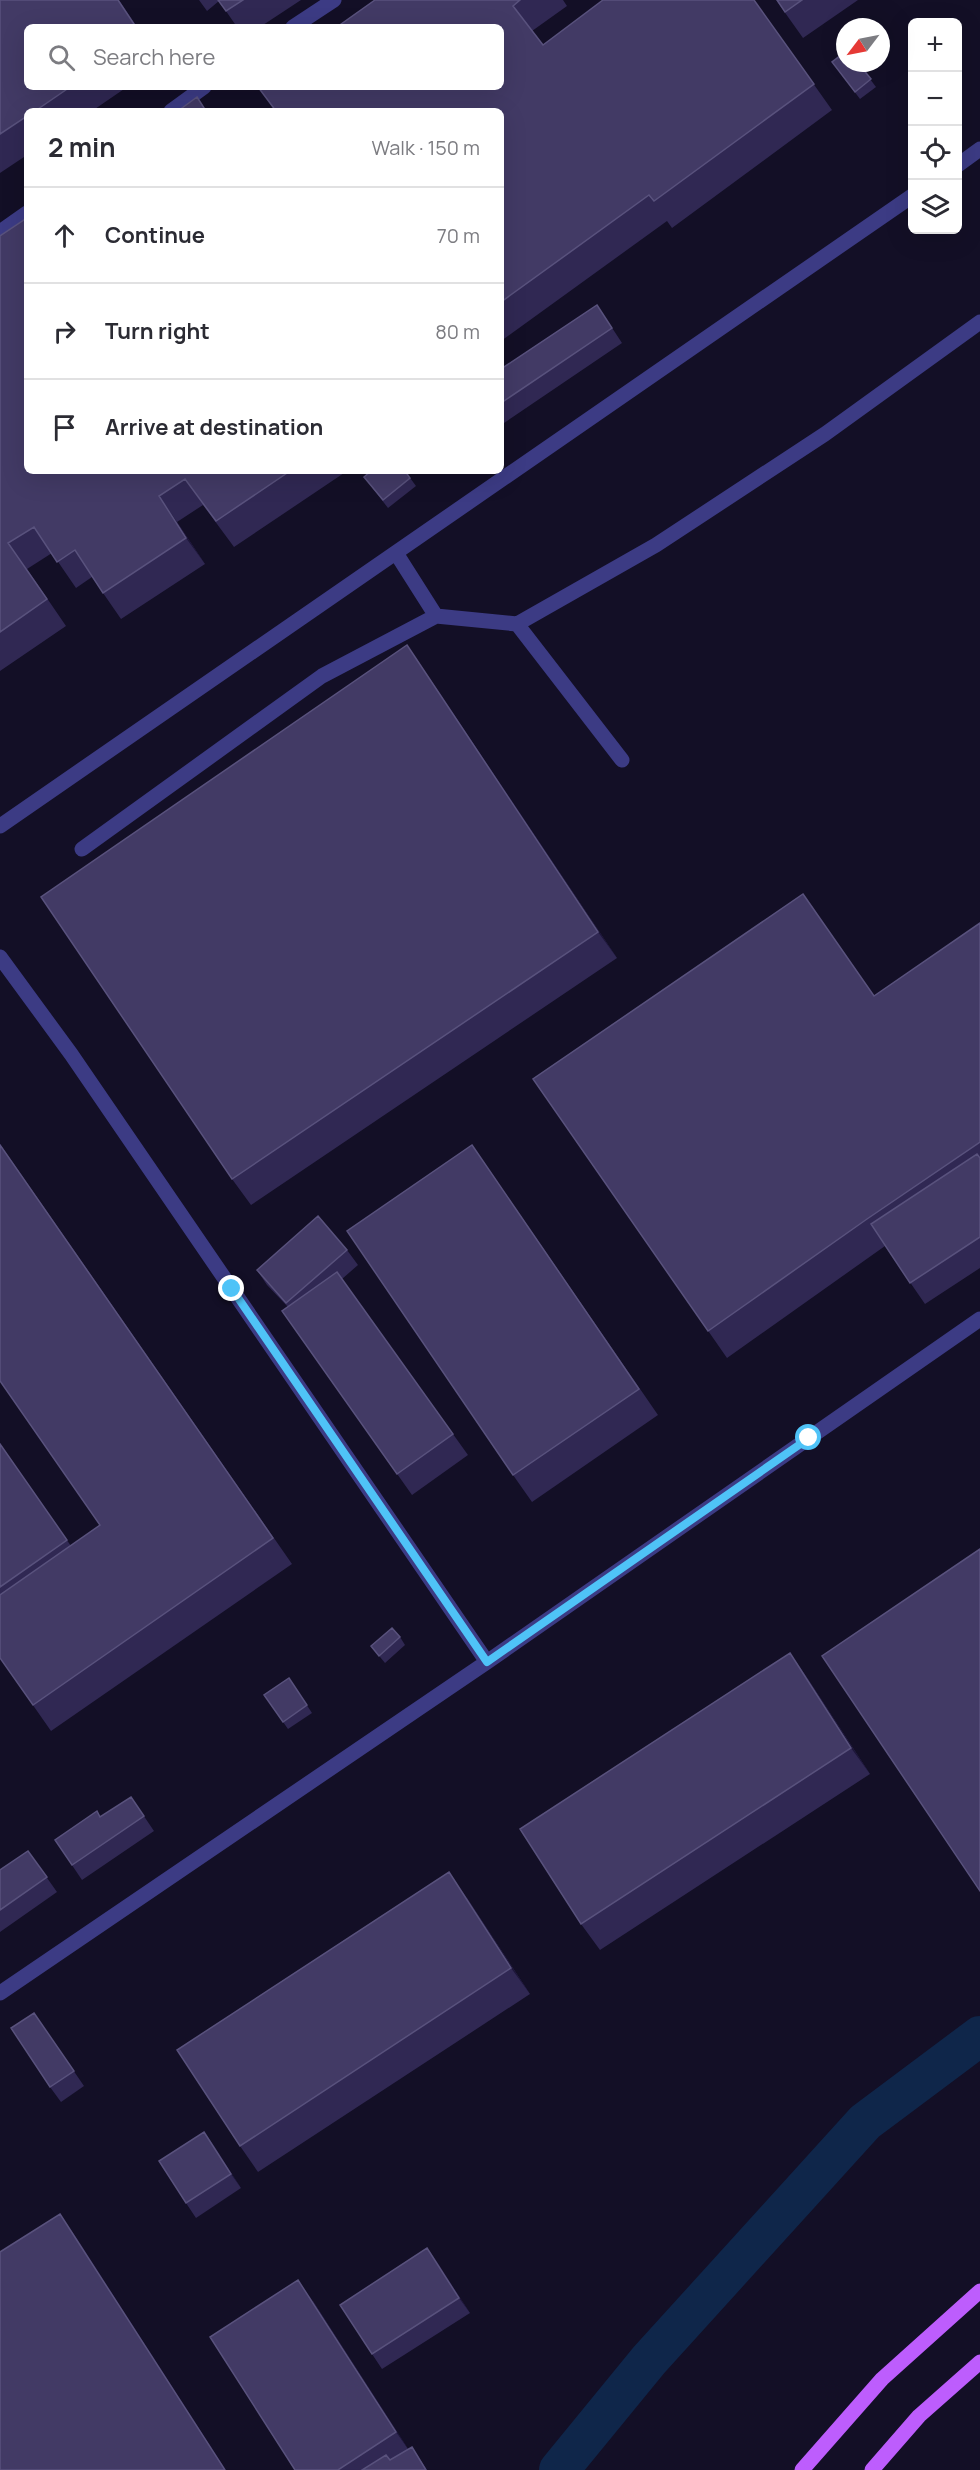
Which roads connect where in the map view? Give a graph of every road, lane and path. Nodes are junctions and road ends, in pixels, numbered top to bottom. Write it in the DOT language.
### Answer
graph roads {
  1 [pos="333,0"];
  2 [pos="297,24"];
  3 [pos="200,90"];
  4 [pos="175,108"];
  5 [pos="980,149"];
  6 [pos="962,162"];
  7 [pos="908,199"];
  8 [pos="24,215"];
  9 [pos="0,232"];
  10 [pos="980,322"];
  11 [pos="396,553"];
  12 [pos="436,616"];
  13 [pos="518,624"];
  14 [pos="622,760"];
  15 [pos="0,826"];
  16 [pos="82,849"];
  17 [pos="0,957"];
  18 [pos="980,1319"];
  19 [pos="487,1662"];
  20 [pos="0,1993"];
  21 [pos="980,2290"];
  22 [pos="980,2362"];
  23 [pos="802,2470"];
  24 [pos="872,2470"];
  1 -- 2 [label="lane"];
  3 -- 4 [label="lane"];
  5 -- 6 [label="lane"];
  7 -- 11 [label="lane"];
  8 -- 9 [label="lane"];
  10 -- 13 [label="lane"];
  11 -- 12 [label="lane"];
  11 -- 15 [label="lane"];
  12 -- 13 [label="lane"];
  12 -- 16 [label="lane"];
  13 -- 14 [label="lane"];
  17 -- 19 [label="lane"];
  18 -- 19 [label="lane"];
  19 -- 20 [label="lane"];
  21 -- 23 [label="main road"];
  22 -- 24 [label="main road"];
}
